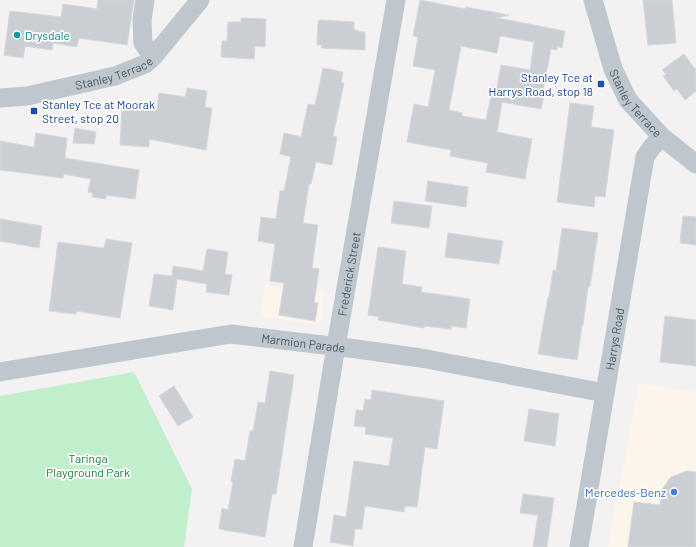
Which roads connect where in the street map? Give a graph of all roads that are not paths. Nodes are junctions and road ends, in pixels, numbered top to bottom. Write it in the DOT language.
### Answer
graph roads {
  1 [pos="145,0"];
  2 [pos="200,0"];
  3 [pos="396,0"];
  4 [pos="593,0"];
  5 [pos="606,0"];
  6 [pos="599,25"];
  7 [pos="153,58"];
  8 [pos="0,98"];
  9 [pos="662,137"];
  10 [pos="696,164"];
  11 [pos="336,346"];
  12 [pos="0,372"];
  13 [pos="605,393"];
  14 [pos="303,547"];
  15 [pos="579,547"];
  1 -- 7 [label="street"];
  2 -- 7 [label="street, Stanley Terrace"];
  3 -- 11 [label="street, Frederick Street"];
  4 -- 6 [label="street, Stanley Terrace"];
  5 -- 6 [label="street"];
  6 -- 9 [label="street, Stanley Terrace"];
  7 -- 8 [label="street, Stanley Terrace"];
  9 -- 10 [label="street, Stanley Terrace"];
  9 -- 13 [label="street, Harrys Road"];
  11 -- 12 [label="street, Marmion Parade"];
  11 -- 13 [label="street, Marmion Parade"];
  11 -- 14 [label="street, Frederick Street"];
  13 -- 15 [label="street, Harrys Road"];
}
